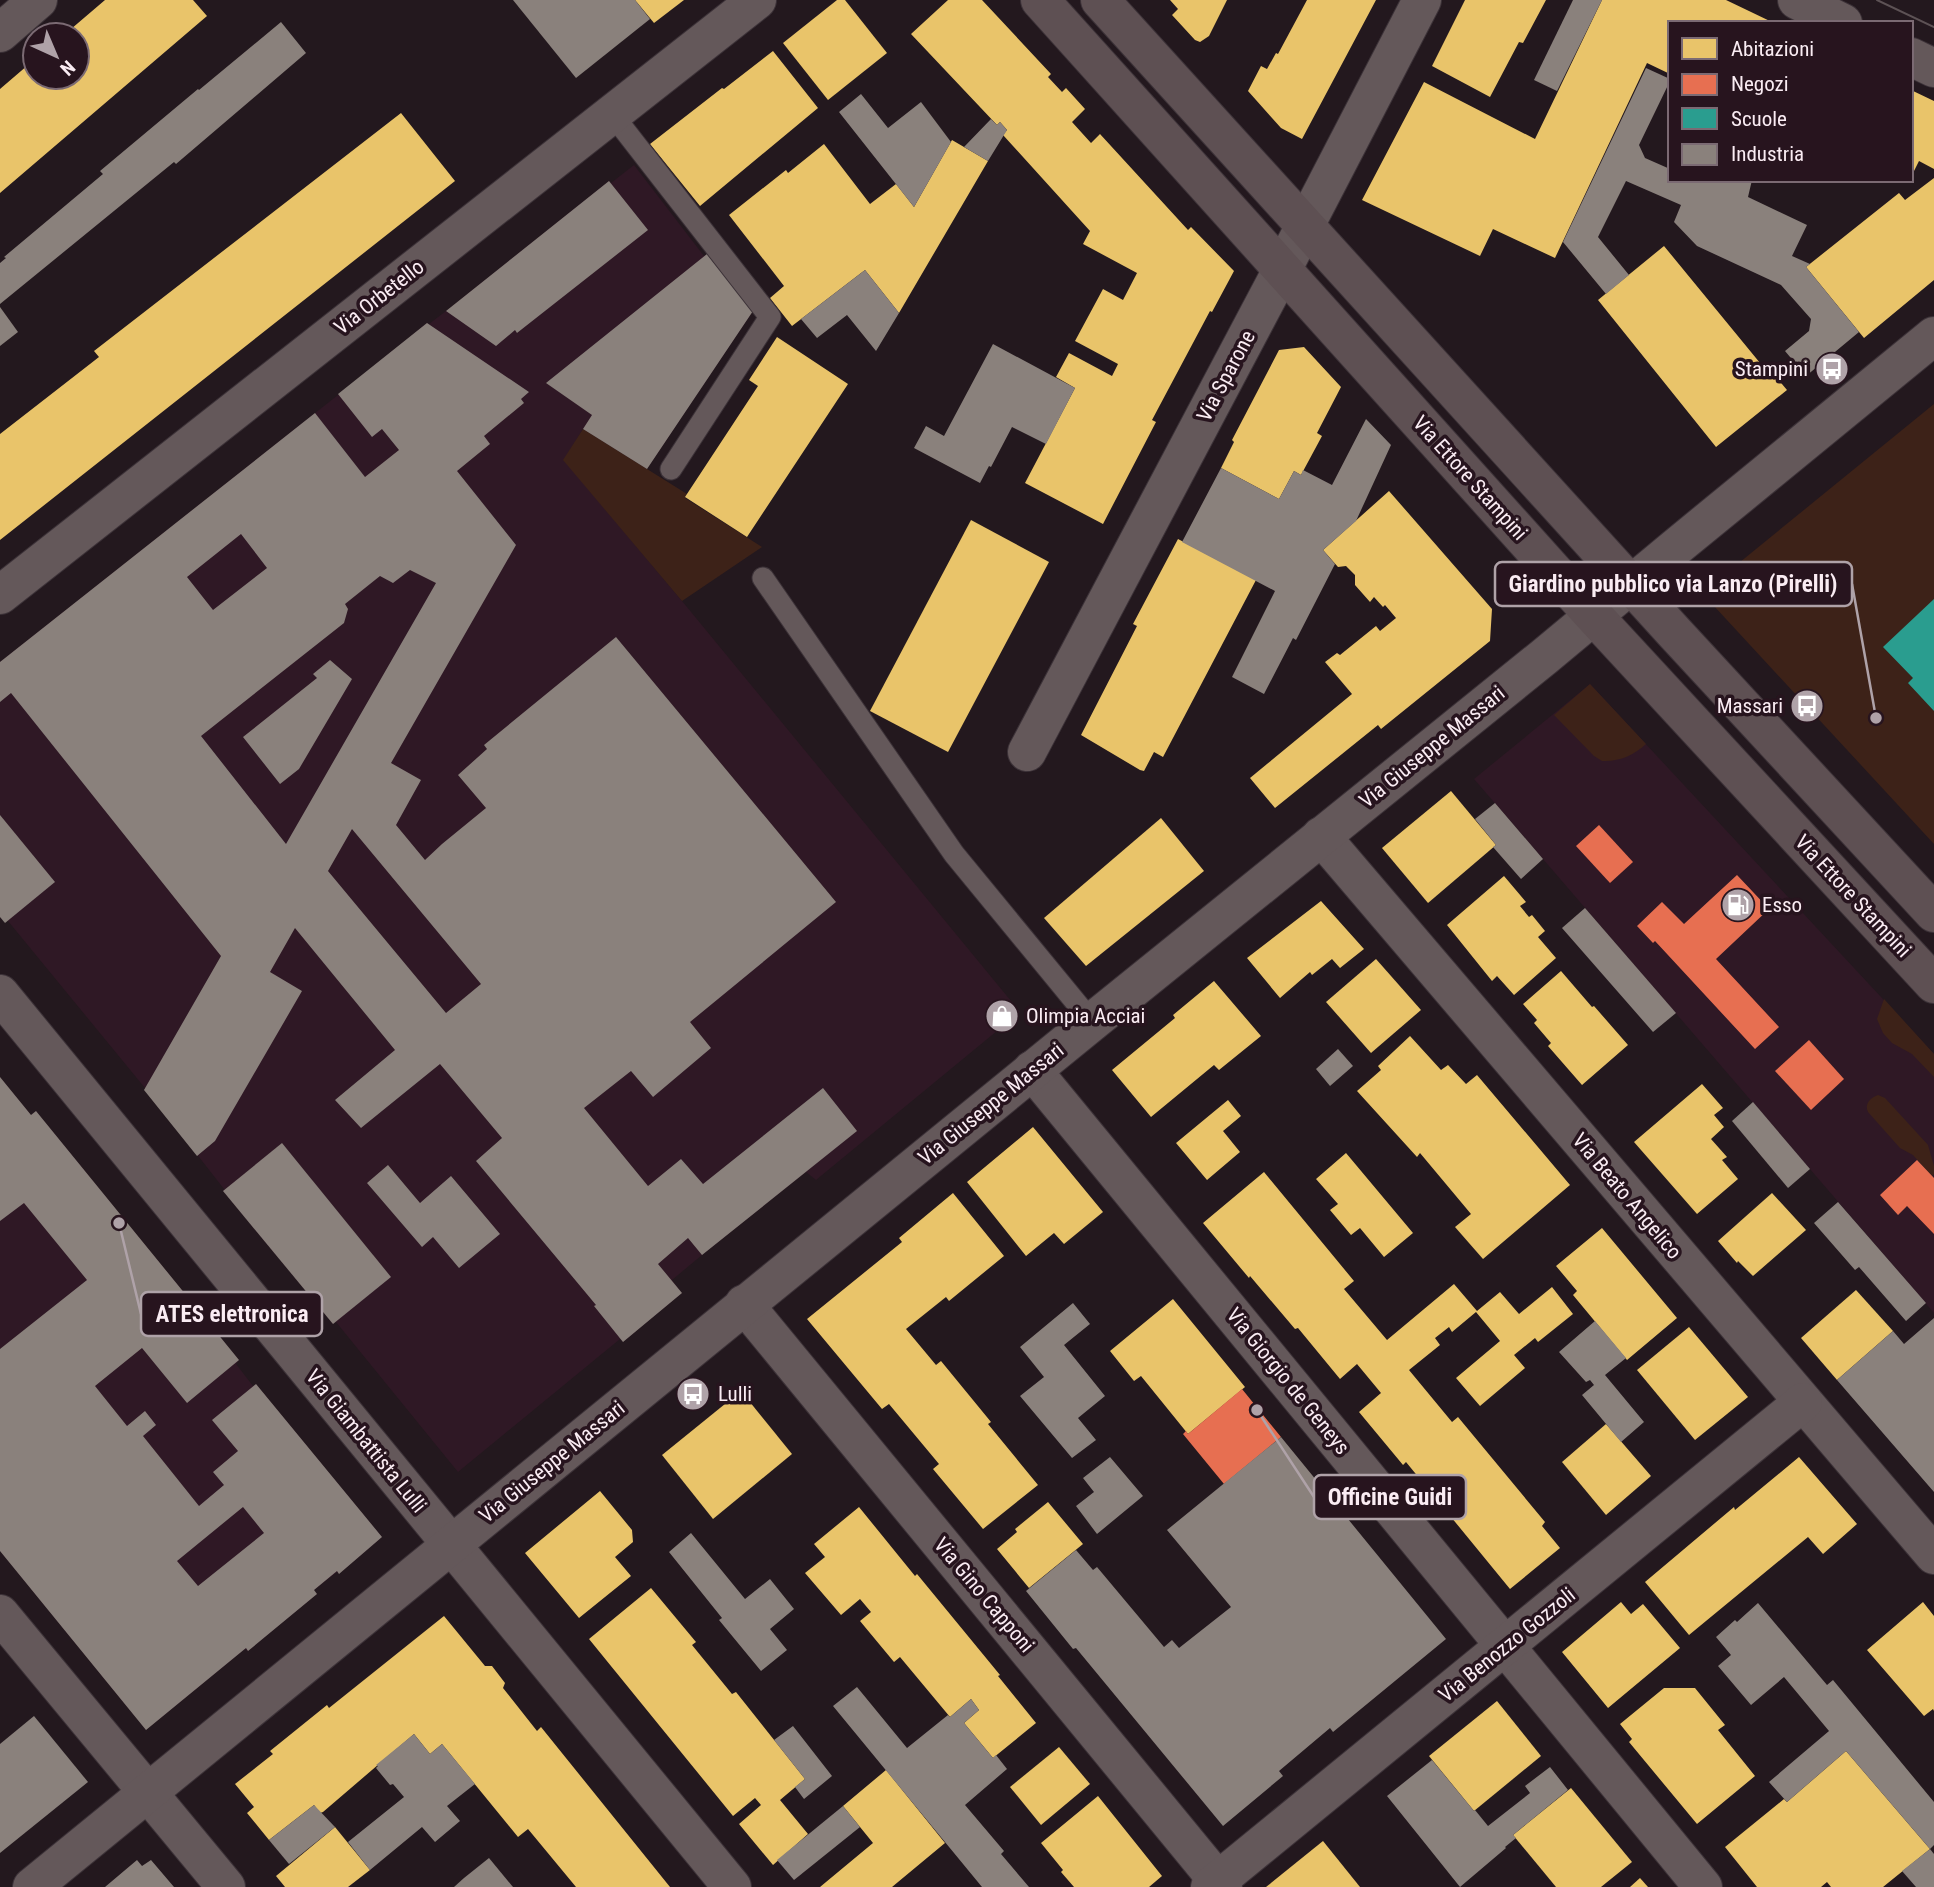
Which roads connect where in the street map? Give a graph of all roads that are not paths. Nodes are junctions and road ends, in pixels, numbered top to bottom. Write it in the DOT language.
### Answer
graph roads {
  1 [pos="38,0"];
  2 [pos="757,0"];
  3 [pos="1040,0"];
  4 [pos="1100,0"];
  5 [pos="1422,0"];
  6 [pos="1797,0"];
  7 [pos="1839,21"];
  8 [pos="0,33"];
  9 [pos="1913,58"];
  10 [pos="1934,68"];
  11 [pos="612,114"];
  12 [pos="1305,226"];
  13 [pos="1282,270"];
  14 [pos="1934,336"];
  15 [pos="671,469"];
  16 [pos="763,578"];
  17 [pos="1631,584"];
  18 [pos="0,595"];
  19 [pos="1594,615"];
  20 [pos="1027,751"];
  21 [pos="1321,836"];
  22 [pos="1934,914"];
  23 [pos="1934,984"];
  24 [pos="0,994"];
  25 [pos="1092,1021"];
  26 [pos="1032,1070"];
  27 [pos="744,1304"];
  28 [pos="1803,1402"];
  29 [pos="450,1545"];
  30 [pos="1934,1555"];
  31 [pos="0,1614"];
  32 [pos="1505,1647"];
  33 [pos="147,1793"];
  34 [pos="1217,1885"];
  35 [pos="32,1887"];
  36 [pos="226,1887"];
  37 [pos="732,1887"];
  38 [pos="1703,1887"];
  1 -- 8 [label="street"];
  2 -- 11 [label="street, Via Orbetello"];
  3 -- 13 [label="main road, Via Ettore Stampini"];
  4 -- 12 [label="main road"];
  5 -- 12 [label="street, Via Sparone"];
  6 -- 7 [label="street"];
  9 -- 10 [label="street"];
  11 -- 15 [label="lane"];
  11 -- 18 [label="street, Via Orbetello"];
  12 -- 13 [label="street, Via Sparone"];
  12 -- 17 [label="main road"];
  13 -- 19 [label="main road, Via Ettore Stampini"];
  13 -- 20 [label="street, Via Sparone"];
  14 -- 17 [label="street, Via Giuseppe Massari"];
  16 -- 25 [label="lane"];
  17 -- 19 [label="street, Via Giuseppe Massari"];
  17 -- 22 [label="main road"];
  19 -- 21 [label="street, Via Giuseppe Massari"];
  19 -- 23 [label="main road, Via Ettore Stampini"];
  21 -- 25 [label="street, Via Giuseppe Massari"];
  21 -- 28 [label="street, Via Beato Angelico"];
  24 -- 29 [label="street, Via Giambattista Lulli"];
  25 -- 26 [label="street, Via Giuseppe Massari"];
  26 -- 27 [label="street, Via Giuseppe Massari"];
  26 -- 32 [label="street, Via Giorgio de Geneys"];
  27 -- 29 [label="street, Via Giuseppe Massari"];
  27 -- 34 [label="street, Via Gino Capponi"];
  28 -- 30 [label="street, Via Beato Angelico"];
  28 -- 32 [label="street, Via Benozzo Gozzoli"];
  29 -- 33 [label="street, Via Giuseppe Massari"];
  29 -- 37 [label="street, Via Giambattista Lulli"];
  31 -- 33 [label="street"];
  32 -- 34 [label="street, Via Benozzo Gozzoli"];
  32 -- 38 [label="street, Via Giorgio de Geneys"];
  33 -- 35 [label="street, Via Giuseppe Massari"];
  33 -- 36 [label="street"];
}
